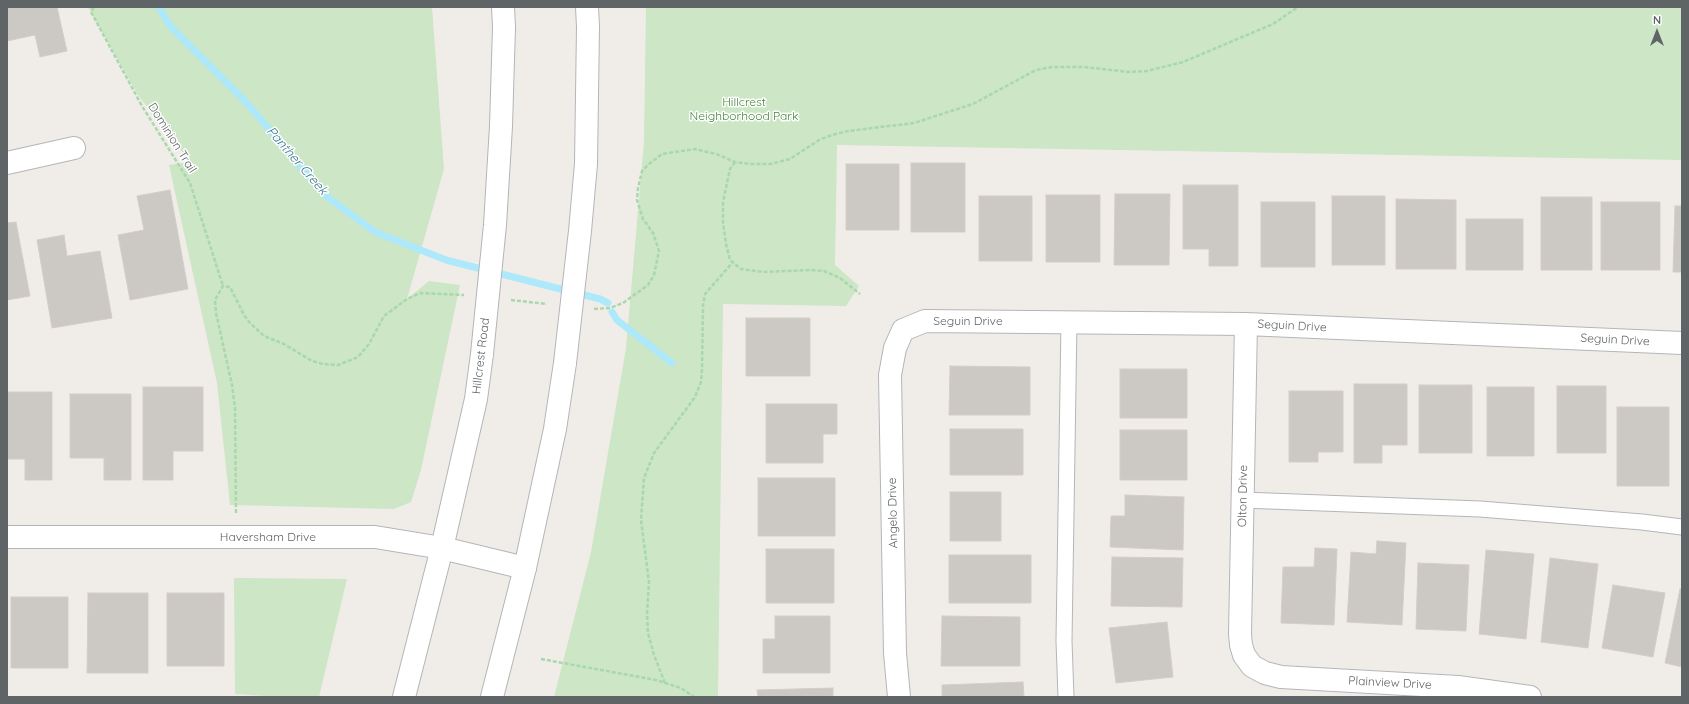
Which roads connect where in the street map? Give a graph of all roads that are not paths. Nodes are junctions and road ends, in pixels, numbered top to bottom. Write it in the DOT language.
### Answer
graph roads {
  1 [pos="503,17"];
  2 [pos="588,17"];
  3 [pos="74,148"];
  4 [pos="7,163"];
  5 [pos="1069,321"];
  6 [pos="1246,324"];
  7 [pos="903,330"];
  8 [pos="1682,344"];
  9 [pos="1243,500"];
  10 [pos="1682,527"];
  11 [pos="7,538"];
  12 [pos="442,548"];
  13 [pos="525,568"];
  14 [pos="1252,666"];
  15 [pos="404,697"];
  16 [pos="492,697"];
  17 [pos="899,697"];
  18 [pos="1066,697"];
  19 [pos="1530,697"];
  1 -- 12 [label="street, Hillcrest Road, bridge"];
  2 -- 13 [label="street, bridge"];
  3 -- 4 [label="street"];
  5 -- 6 [label="street, Seguin Drive"];
  5 -- 7 [label="street, Seguin Drive"];
  5 -- 18 [label="lane"];
  6 -- 8 [label="street, Seguin Drive"];
  6 -- 9 [label="street, Olton Drive"];
  7 -- 17 [label="street, Angelo Drive"];
  9 -- 10 [label="lane"];
  9 -- 14 [label="street, Olton Drive"];
  11 -- 12 [label="street, Haversham Drive"];
  12 -- 13 [label="street, Haversham Drive"];
  12 -- 15 [label="street, Hillcrest Road"];
  13 -- 16 [label="street"];
  14 -- 19 [label="street, Plainview Drive"];
}
